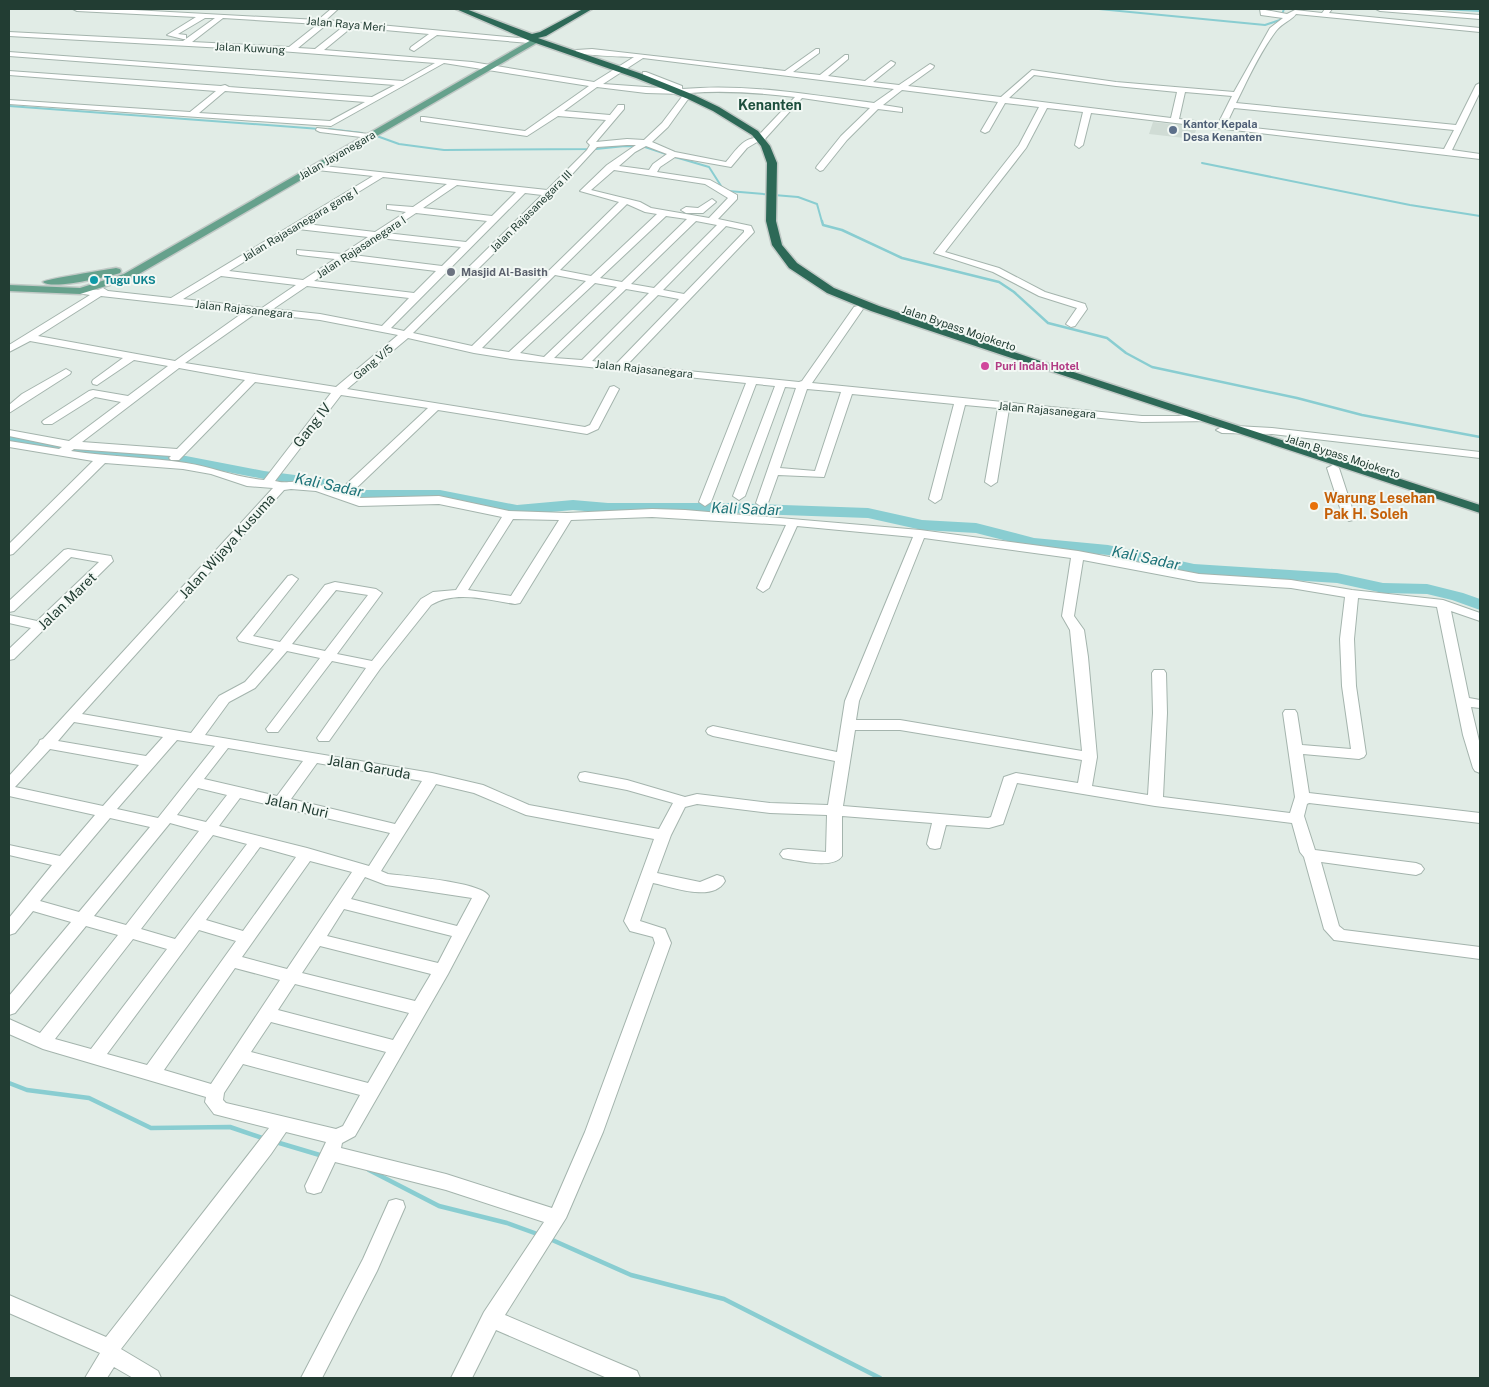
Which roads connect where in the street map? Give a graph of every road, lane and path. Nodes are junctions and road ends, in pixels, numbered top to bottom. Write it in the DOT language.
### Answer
graph roads {
  1 [pos="77,9"];
  2 [pos="335,9"];
  3 [pos="460,9"];
  4 [pos="588,9"];
  5 [pos="1263,9"];
  6 [pos="1329,9"];
  7 [pos="1380,9"];
  8 [pos="156,11"];
  9 [pos="204,15"];
  10 [pos="1324,15"];
  11 [pos="222,16"];
  12 [pos="1285,16"];
  13 [pos="1480,17"];
  14 [pos="323,22"];
  15 [pos="351,24"];
  16 [pos="1480,30"];
  17 [pos="436,32"];
  18 [pos="9,34"];
  19 [pos="536,38"];
  20 [pos="184,40"];
  21 [pos="414,49"];
  22 [pos="291,50"];
  23 [pos="816,51"];
  24 [pos="316,52"];
  25 [pos="9,54"];
  26 [pos="582,54"];
  27 [pos="642,56"];
  28 [pos="845,57"];
  29 [pos="51,59"];
  30 [pos="443,61"];
  31 [pos="891,63"];
  32 [pos="491,66"];
  33 [pos="930,66"];
  34 [pos="247,68"];
  35 [pos="620,70"];
  36 [pos="9,73"];
  37 [pos="28,74"];
  38 [pos="646,74"];
  39 [pos="786,74"];
  40 [pos="237,77"];
  41 [pos="822,78"];
  42 [pos="230,83"];
  43 [pos="404,83"];
  44 [pos="597,84"];
  45 [pos="867,84"];
  46 [pos="1480,85"];
  47 [pos="902,88"];
  48 [pos="222,89"];
  49 [pos="1182,89"];
  50 [pos="682,92"];
  51 [pos="1236,94"];
  52 [pos="800,96"];
  53 [pos="374,100"];
  54 [pos="1003,100"];
  55 [pos="9,102"];
  56 [pos="1044,105"];
  57 [pos="1230,105"];
  58 [pos="876,106"];
  59 [pos="621,107"];
  60 [pos="898,110"];
  61 [pos="1087,110"];
  62 [pos="193,113"];
  63 [pos="555,113"];
  64 [pos="424,118"];
  65 [pos="612,118"];
  66 [pos="1174,121"];
  67 [pos="1222,126"];
  68 [pos="326,128"];
  69 [pos="1460,128"];
  70 [pos="311,130"];
  71 [pos="985,131"];
  72 [pos="372,135"];
  73 [pos="757,139"];
  74 [pos="1079,145"];
  75 [pos="639,146"];
  76 [pos="593,148"];
  77 [pos="1447,152"];
  78 [pos="671,155"];
  79 [pos="1480,156"];
  80 [pos="317,167"];
  81 [pos="610,167"];
  82 [pos="820,168"];
  83 [pos="382,174"];
  84 [pos="652,174"];
  85 [pos="456,182"];
  86 [pos="523,190"];
  87 [pos="550,193"];
  88 [pos="767,195"];
  89 [pos="625,201"];
  90 [pos="712,202"];
  91 [pos="638,204"];
  92 [pos="390,207"];
  93 [pos="416,211"];
  94 [pos="664,213"];
  95 [pos="694,218"];
  96 [pos="494,219"];
  97 [pos="711,221"];
  98 [pos="724,223"];
  99 [pos="296,226"];
  100 [pos="381,234"];
  101 [pos="468,245"];
  102 [pos="300,252"];
  103 [pos="344,258"];
  104 [pos="442,269"];
  105 [pos="554,272"];
  106 [pos="124,273"];
  107 [pos="218,273"];
  108 [pos="592,280"];
  109 [pos="113,282"];
  110 [pos="306,283"];
  111 [pos="9,286"];
  112 [pos="57,286"];
  113 [pos="625,286"];
  114 [pos="80,291"];
  115 [pos="655,292"];
  116 [pos="101,293"];
  117 [pos="415,296"];
  118 [pos="686,297"];
  119 [pos="173,301"];
  120 [pos="858,309"];
  121 [pos="260,310"];
  122 [pos="1071,324"];
  123 [pos="384,329"];
  124 [pos="406,334"];
  125 [pos="27,337"];
  126 [pos="9,348"];
  127 [pos="474,350"];
  128 [pos="132,356"];
  129 [pos="512,356"];
  130 [pos="546,360"];
  131 [pos="178,363"];
  132 [pos="585,363"];
  133 [pos="619,367"];
  134 [pos="66,372"];
  135 [pos="254,378"];
  136 [pos="752,380"];
  137 [pos="97,382"];
  138 [pos="781,382"];
  139 [pos="804,384"];
  140 [pos="614,389"];
  141 [pos="848,389"];
  142 [pos="339,390"];
  143 [pos="129,400"];
  144 [pos="960,401"];
  145 [pos="436,406"];
  146 [pos="1004,406"];
  147 [pos="9,410"];
  148 [pos="1208,419"];
  149 [pos="1191,420"];
  150 [pos="48,422"];
  151 [pos="1236,429"];
  152 [pos="1222,430"];
  153 [pos="9,433"];
  154 [pos="9,444"];
  155 [pos="66,448"];
  156 [pos="1480,455"];
  157 [pos="102,459"];
  158 [pos="175,459"];
  159 [pos="1333,468"];
  160 [pos="774,470"];
  161 [pos="272,481"];
  162 [pos="990,482"];
  163 [pos="345,492"];
  164 [pos="740,496"];
  165 [pos="935,499"];
  166 [pos="705,502"];
  167 [pos="762,503"];
  168 [pos="1480,509"];
  169 [pos="509,515"];
  170 [pos="1480,516"];
  171 [pos="568,517"];
  172 [pos="1349,517"];
  173 [pos="792,522"];
  174 [pos="920,534"];
  175 [pos="9,551"];
  176 [pos="1078,555"];
  177 [pos="292,579"];
  178 [pos="763,588"];
  179 [pos="460,592"];
  180 [pos="1352,594"];
  181 [pos="1443,604"];
  182 [pos="9,608"];
  183 [pos="1480,617"];
  184 [pos="9,619"];
  185 [pos="41,626"];
  186 [pos="284,646"];
  187 [pos="9,656"];
  188 [pos="328,656"];
  189 [pos="375,666"];
  190 [pos="1160,673"];
  191 [pos="1463,702"];
  192 [pos="1480,704"];
  193 [pos="1290,713"];
  194 [pos="70,717"];
  195 [pos="848,725"];
  196 [pos="273,729"];
  197 [pos="713,732"];
  198 [pos="173,735"];
  199 [pos="195,738"];
  200 [pos="324,738"];
  201 [pos="45,743"];
  202 [pos="225,743"];
  203 [pos="1296,749"];
  204 [pos="314,757"];
  205 [pos="1090,757"];
  206 [pos="842,758"];
  207 [pos="150,762"];
  208 [pos="1480,768"];
  209 [pos="585,777"];
  210 [pos="432,778"];
  211 [pos="194,782"];
  212 [pos="9,785"];
  213 [pos="1084,789"];
  214 [pos="9,791"];
  215 [pos="237,792"];
  216 [pos="1303,799"];
  217 [pos="1155,800"];
  218 [pos="683,801"];
  219 [pos="281,802"];
  220 [pos="834,810"];
  221 [pos="108,812"];
  222 [pos="1297,816"];
  223 [pos="1480,818"];
  224 [pos="940,819"];
  225 [pos="164,820"];
  226 [pos="210,829"];
  227 [pos="400,830"];
  228 [pos="663,835"];
  229 [pos="257,840"];
  230 [pos="935,844"];
  231 [pos="9,850"];
  232 [pos="307,853"];
  233 [pos="788,854"];
  234 [pos="1311,855"];
  235 [pos="63,862"];
  236 [pos="1416,869"];
  237 [pos="367,871"];
  238 [pos="647,876"];
  239 [pos="717,882"];
  240 [pos="341,902"];
  241 [pos="30,904"];
  242 [pos="83,919"];
  243 [pos="195,923"];
  244 [pos="9,929"];
  245 [pos="130,932"];
  246 [pos="462,933"];
  247 [pos="316,938"];
  248 [pos="248,939"];
  249 [pos="178,946"];
  250 [pos="1480,953"];
  251 [pos="232,960"];
  252 [pos="442,970"];
  253 [pos="292,975"];
  254 [pos="9,1008"];
  255 [pos="420,1009"];
  256 [pos="267,1014"];
  257 [pos="9,1026"];
  258 [pos="44,1042"];
  259 [pos="397,1048"];
  260 [pos="239,1056"];
  261 [pos="95,1057"];
  262 [pos="151,1074"];
  263 [pos="215,1092"];
  264 [pos="372,1092"];
  265 [pos="274,1135"];
  266 [pos="330,1151"];
  267 [pos="314,1186"];
  268 [pos="396,1206"];
  269 [pos="548,1231"];
  270 [pos="9,1304"];
  271 [pos="491,1319"];
  272 [pos="110,1351"];
  273 [pos="95,1378"];
  274 [pos="151,1378"];
  275 [pos="311,1378"];
  276 [pos="461,1378"];
  277 [pos="630,1378"];
  1 -- 8 [label="street, Jalan Raya Meri"];
  2 -- 14 [label="street"];
  3 -- 19 [label="highway, Jalan Bypass Mojokerto"];
  4 -- 19 [label="highway"];
  5 -- 12 [label="street"];
  6 -- 10 [label="street"];
  7 -- 13 [label="street"];
  8 -- 9 [label="street, Jalan Raya Meri"];
  9 -- 11 [label="street, Jalan Raya Meri"];
  9 -- 20 [label="street"];
  10 -- 12 [label="street"];
  10 -- 16 [label="street"];
  11 -- 14 [label="street, Jalan Raya Meri"];
  11 -- 20 [label="street"];
  12 -- 51 [label="street"];
  14 -- 15 [label="street, Jalan Raya Meri"];
  14 -- 22 [label="street"];
  15 -- 17 [label="street, Jalan Raya Meri"];
  15 -- 24 [label="street"];
  17 -- 19 [label="street, Jalan Raya Meri"];
  17 -- 21 [label="street"];
  18 -- 20 [label="street, Jalan Kuwung"];
  19 -- 26 [label="highway, Jalan Bypass Mojokerto"];
  19 -- 32 [label="main road, Jalan Jayanegara"];
  20 -- 22 [label="street, Jalan Kuwung"];
  22 -- 24 [label="street, Jalan Kuwung"];
  23 -- 39 [label="street"];
  24 -- 30 [label="street, Jalan Kuwung"];
  25 -- 34 [label="street"];
  26 -- 27 [label="street"];
  26 -- 35 [label="highway, Jalan Bypass Mojokerto"];
  27 -- 35 [label="street"];
  27 -- 39 [label="street"];
  28 -- 41 [label="street"];
  29 -- 37 [label="street"];
  30 -- 32 [label="street, Jalan Kuwung"];
  30 -- 43 [label="street"];
  31 -- 45 [label="street"];
  32 -- 44 [label="street, Jalan Kuwung"];
  32 -- 72 [label="main road, Jalan Jayanegara"];
  33 -- 47 [label="street"];
  34 -- 40 [label="street"];
  34 -- 43 [label="street"];
  35 -- 44 [label="street"];
  35 -- 50 [label="highway, Jalan Bypass Mojokerto"];
  36 -- 37 [label="street"];
  37 -- 48 [label="street"];
  38 -- 50 [label="street"];
  39 -- 41 [label="street"];
  41 -- 45 [label="street"];
  42 -- 48 [label="street"];
  43 -- 53 [label="street"];
  44 -- 50 [label="street, Jalan Kuwung"];
  44 -- 63 [label="street"];
  45 -- 47 [label="street"];
  46 -- 69 [label="street"];
  47 -- 54 [label="street"];
  47 -- 58 [label="street"];
  48 -- 53 [label="street"];
  48 -- 62 [label="street"];
  49 -- 51 [label="street"];
  49 -- 54 [label="street"];
  49 -- 66 [label="street"];
  50 -- 52 [label="street, Jalan Kuwung"];
  50 -- 73 [label="highway, Jalan Bypass Mojokerto"];
  50 -- 75 [label="street"];
  51 -- 57 [label="street"];
  52 -- 58 [label="street, Jalan Kuwung"];
  52 -- 73 [label="street"];
  53 -- 68 [label="street"];
  54 -- 56 [label="street"];
  54 -- 71 [label="street"];
  55 -- 62 [label="street"];
  56 -- 61 [label="street"];
  56 -- 122 [label="street"];
  57 -- 67 [label="street"];
  57 -- 69 [label="street"];
  58 -- 60 [label="street, Jalan Kuwung"];
  58 -- 82 [label="street"];
  59 -- 65 [label="street, Jalan Rajasanegara III"];
  61 -- 66 [label="street"];
  61 -- 74 [label="street"];
  62 -- 68 [label="street"];
  63 -- 64 [label="street"];
  63 -- 65 [label="street"];
  65 -- 76 [label="street, Jalan Rajasanegara III"];
  66 -- 67 [label="street"];
  67 -- 77 [label="street"];
  68 -- 70 [label="street"];
  68 -- 72 [label="street"];
  69 -- 77 [label="street"];
  72 -- 80 [label="main road, Jalan Jayanegara"];
  73 -- 78 [label="street"];
  73 -- 88 [label="highway, Jalan Bypass Mojokerto"];
  75 -- 76 [label="street"];
  75 -- 76 [label="street"];
  75 -- 78 [label="street"];
  75 -- 81 [label="street"];
  76 -- 87 [label="street, Jalan Rajasanegara III"];
  77 -- 79 [label="street"];
  78 -- 84 [label="street"];
  80 -- 83 [label="street"];
  80 -- 106 [label="main road, Jalan Jayanegara"];
  81 -- 84 [label="street"];
  81 -- 89 [label="street"];
  83 -- 85 [label="street"];
  83 -- 99 [label="street, Jalan Rajasanegara gang I"];
  84 -- 97 [label="street"];
  85 -- 86 [label="street"];
  85 -- 93 [label="street, Jalan Rajasanegara I"];
  86 -- 87 [label="street"];
  86 -- 96 [label="street"];
  87 -- 124 [label="street, Jalan Rajasanegara III"];
  88 -- 120 [label="highway, Jalan Bypass Mojokerto"];
  88 -- 148 [label="highway, Jalan Bypass Mojokerto"];
  89 -- 91 [label="street"];
  89 -- 105 [label="street"];
  90 -- 91 [label="street"];
  91 -- 94 [label="street"];
  92 -- 93 [label="street"];
  93 -- 96 [label="street"];
  93 -- 100 [label="street, Jalan Rajasanegara I"];
  94 -- 95 [label="street"];
  94 -- 108 [label="street"];
  95 -- 97 [label="street"];
  95 -- 113 [label="street"];
  96 -- 101 [label="street"];
  97 -- 98 [label="street"];
  98 -- 115 [label="street"];
  98 -- 118 [label="street"];
  99 -- 100 [label="street"];
  99 -- 107 [label="street, Jalan Rajasanegara gang I"];
  100 -- 101 [label="street"];
  100 -- 103 [label="street, Jalan Rajasanegara I"];
  101 -- 104 [label="street"];
  102 -- 103 [label="street"];
  103 -- 104 [label="street"];
  103 -- 110 [label="street, Jalan Rajasanegara I"];
  104 -- 117 [label="street"];
  105 -- 108 [label="street"];
  105 -- 127 [label="street"];
  106 -- 109 [label="main road, Jalan Jayanegara"];
  106 -- 112 [label="main road, Jalan Jayanegara"];
  107 -- 110 [label="street"];
  107 -- 119 [label="street, Jalan Rajasanegara gang I"];
  108 -- 113 [label="street"];
  108 -- 129 [label="street"];
  109 -- 114 [label="main road, Jalan Jayanegara"];
  109 -- 116 [label="street"];
  110 -- 117 [label="street"];
  110 -- 121 [label="street, Jalan Rajasanegara I"];
  111 -- 112 [label="main road, Jalan Jayanegara"];
  112 -- 114 [label="main road, Jalan Jayanegara"];
  113 -- 115 [label="street"];
  113 -- 130 [label="street"];
  114 -- 116 [label="street, Jalan Rajasanegara"];
  115 -- 118 [label="street"];
  115 -- 132 [label="street"];
  116 -- 119 [label="street, Jalan Rajasanegara"];
  116 -- 125 [label="street"];
  117 -- 123 [label="street"];
  118 -- 133 [label="street"];
  119 -- 121 [label="street, Jalan Rajasanegara"];
  120 -- 139 [label="street"];
  120 -- 149 [label="highway, Jalan Bypass Mojokerto"];
  121 -- 123 [label="street, Jalan Rajasanegara"];
  121 -- 131 [label="street, Jalan Rajasanegara I"];
  123 -- 124 [label="street, Jalan Rajasanegara"];
  124 -- 127 [label="street, Jalan Rajasanegara"];
  124 -- 142 [label="street, Gang V/5"];
  125 -- 126 [label="street"];
  125 -- 128 [label="street"];
  127 -- 129 [label="street, Jalan Rajasanegara"];
  128 -- 131 [label="street"];
  128 -- 137 [label="street"];
  129 -- 130 [label="street, Jalan Rajasanegara"];
  130 -- 132 [label="street, Jalan Rajasanegara"];
  131 -- 135 [label="street"];
  131 -- 143 [label="street, Jalan Rajasanegara I"];
  132 -- 133 [label="street, Jalan Rajasanegara"];
  133 -- 136 [label="street, Jalan Rajasanegara"];
  134 -- 147 [label="street"];
  135 -- 142 [label="street"];
  135 -- 158 [label="street"];
  136 -- 138 [label="street, Jalan Rajasanegara"];
  136 -- 166 [label="street"];
  138 -- 139 [label="street, Jalan Rajasanegara"];
  138 -- 164 [label="street"];
  139 -- 141 [label="street, Jalan Rajasanegara"];
  139 -- 160 [label="street"];
  140 -- 145 [label="street"];
  141 -- 144 [label="street, Jalan Rajasanegara"];
  141 -- 160 [label="street"];
  142 -- 145 [label="street"];
  142 -- 161 [label="street, Gang IV"];
  143 -- 150 [label="street"];
  143 -- 155 [label="street, Jalan Rajasanegara I"];
  144 -- 146 [label="street, Jalan Rajasanegara"];
  144 -- 165 [label="street"];
  145 -- 163 [label="street"];
  146 -- 149 [label="street, Jalan Rajasanegara"];
  146 -- 162 [label="street"];
  148 -- 149 [label="street, Jalan Rajasanegara"];
  148 -- 151 [label="highway, Jalan Bypass Mojokerto"];
  149 -- 152 [label="highway, Jalan Bypass Mojokerto"];
  151 -- 152 [label="street"];
  151 -- 156 [label="street"];
  151 -- 168 [label="highway, Jalan Bypass Mojokerto"];
  152 -- 159 [label="highway, Jalan Bypass Mojokerto"];
  153 -- 155 [label="street"];
  154 -- 155 [label="street, Jalan Wijaya Kusuma"];
  155 -- 157 [label="street, Jalan Wijaya Kusuma"];
  155 -- 158 [label="street"];
  157 -- 158 [label="street, Jalan Wijaya Kusuma"];
  157 -- 175 [label="street"];
  158 -- 161 [label="street, Jalan Wijaya Kusuma"];
  159 -- 170 [label="highway, Jalan Bypass Mojokerto"];
  159 -- 172 [label="street"];
  160 -- 167 [label="street"];
  161 -- 163 [label="street"];
  161 -- 194 [label="street, Jalan Wijaya Kusuma"];
  163 -- 169 [label="street"];
  169 -- 171 [label="street"];
  169 -- 179 [label="street"];
  171 -- 173 [label="street"];
  171 -- 179 [label="street"];
  173 -- 174 [label="street"];
  173 -- 178 [label="street"];
  174 -- 176 [label="street"];
  174 -- 195 [label="street"];
  176 -- 180 [label="street"];
  176 -- 205 [label="street"];
  177 -- 186 [label="street"];
  179 -- 189 [label="street"];
  180 -- 181 [label="street"];
  180 -- 203 [label="street"];
  181 -- 183 [label="street"];
  181 -- 191 [label="street"];
  182 -- 185 [label="street, Jalan Maret"];
  184 -- 185 [label="street"];
  185 -- 187 [label="street, Jalan Maret"];
  186 -- 188 [label="street"];
  186 -- 188 [label="street"];
  186 -- 199 [label="street"];
  188 -- 189 [label="street"];
  188 -- 196 [label="street"];
  189 -- 200 [label="street"];
  190 -- 217 [label="street"];
  191 -- 192 [label="street"];
  191 -- 208 [label="street"];
  193 -- 203 [label="street"];
  194 -- 198 [label="street, Jalan Garuda"];
  194 -- 201 [label="street, Jalan Wijaya Kusuma"];
  195 -- 205 [label="street"];
  195 -- 206 [label="street"];
  197 -- 206 [label="street"];
  198 -- 199 [label="street, Jalan Garuda"];
  198 -- 207 [label="street"];
  199 -- 202 [label="street, Jalan Garuda"];
  201 -- 207 [label="street"];
  201 -- 212 [label="street, Jalan Wijaya Kusuma"];
  202 -- 204 [label="street, Jalan Garuda"];
  202 -- 211 [label="street"];
  203 -- 216 [label="street"];
  204 -- 210 [label="street, Jalan Garuda"];
  204 -- 219 [label="street"];
  205 -- 213 [label="street"];
  206 -- 220 [label="street"];
  207 -- 221 [label="street"];
  209 -- 218 [label="street"];
  210 -- 227 [label="street"];
  210 -- 228 [label="street, Jalan Garuda"];
  211 -- 215 [label="street, Jalan Nuri"];
  211 -- 225 [label="street"];
  213 -- 217 [label="street"];
  213 -- 224 [label="street"];
  214 -- 221 [label="street"];
  215 -- 219 [label="street, Jalan Nuri"];
  215 -- 226 [label="street"];
  216 -- 222 [label="street"];
  216 -- 223 [label="street"];
  217 -- 222 [label="street"];
  218 -- 220 [label="street"];
  218 -- 228 [label="street"];
  219 -- 227 [label="street, Jalan Nuri"];
  220 -- 224 [label="street"];
  220 -- 233 [label="street"];
  221 -- 225 [label="street"];
  221 -- 235 [label="street"];
  222 -- 234 [label="street"];
  224 -- 230 [label="street"];
  225 -- 226 [label="street"];
  225 -- 242 [label="street"];
  226 -- 229 [label="street"];
  226 -- 245 [label="street"];
  227 -- 237 [label="street"];
  228 -- 238 [label="street"];
  229 -- 232 [label="street"];
  229 -- 243 [label="street"];
  231 -- 235 [label="street"];
  232 -- 237 [label="street"];
  232 -- 248 [label="street"];
  234 -- 236 [label="street"];
  234 -- 250 [label="street"];
  235 -- 241 [label="street"];
  237 -- 240 [label="street"];
  237 -- 246 [label="street"];
  238 -- 239 [label="street"];
  238 -- 269 [label="street"];
  240 -- 246 [label="street"];
  240 -- 247 [label="street"];
  241 -- 242 [label="street"];
  241 -- 244 [label="street"];
  242 -- 245 [label="street"];
  242 -- 254 [label="street"];
  243 -- 248 [label="street"];
  243 -- 249 [label="street"];
  245 -- 249 [label="street"];
  245 -- 258 [label="street"];
  246 -- 252 [label="street"];
  247 -- 252 [label="street"];
  247 -- 253 [label="street"];
  248 -- 251 [label="street"];
  249 -- 261 [label="street"];
  251 -- 253 [label="street"];
  251 -- 262 [label="street"];
  252 -- 255 [label="street"];
  253 -- 255 [label="street"];
  253 -- 256 [label="street"];
  255 -- 259 [label="street"];
  256 -- 259 [label="street"];
  256 -- 260 [label="street"];
  257 -- 258 [label="street"];
  258 -- 261 [label="street"];
  259 -- 264 [label="street"];
  260 -- 263 [label="street"];
  260 -- 264 [label="street"];
  261 -- 262 [label="street"];
  262 -- 263 [label="street"];
  263 -- 265 [label="street"];
  264 -- 266 [label="street"];
  265 -- 266 [label="street"];
  265 -- 272 [label="street"];
  266 -- 267 [label="street"];
  266 -- 269 [label="street"];
  268 -- 275 [label="street"];
  269 -- 271 [label="street"];
  270 -- 272 [label="street"];
  271 -- 276 [label="street"];
  271 -- 277 [label="street"];
  272 -- 273 [label="street"];
  272 -- 274 [label="street"];
}
